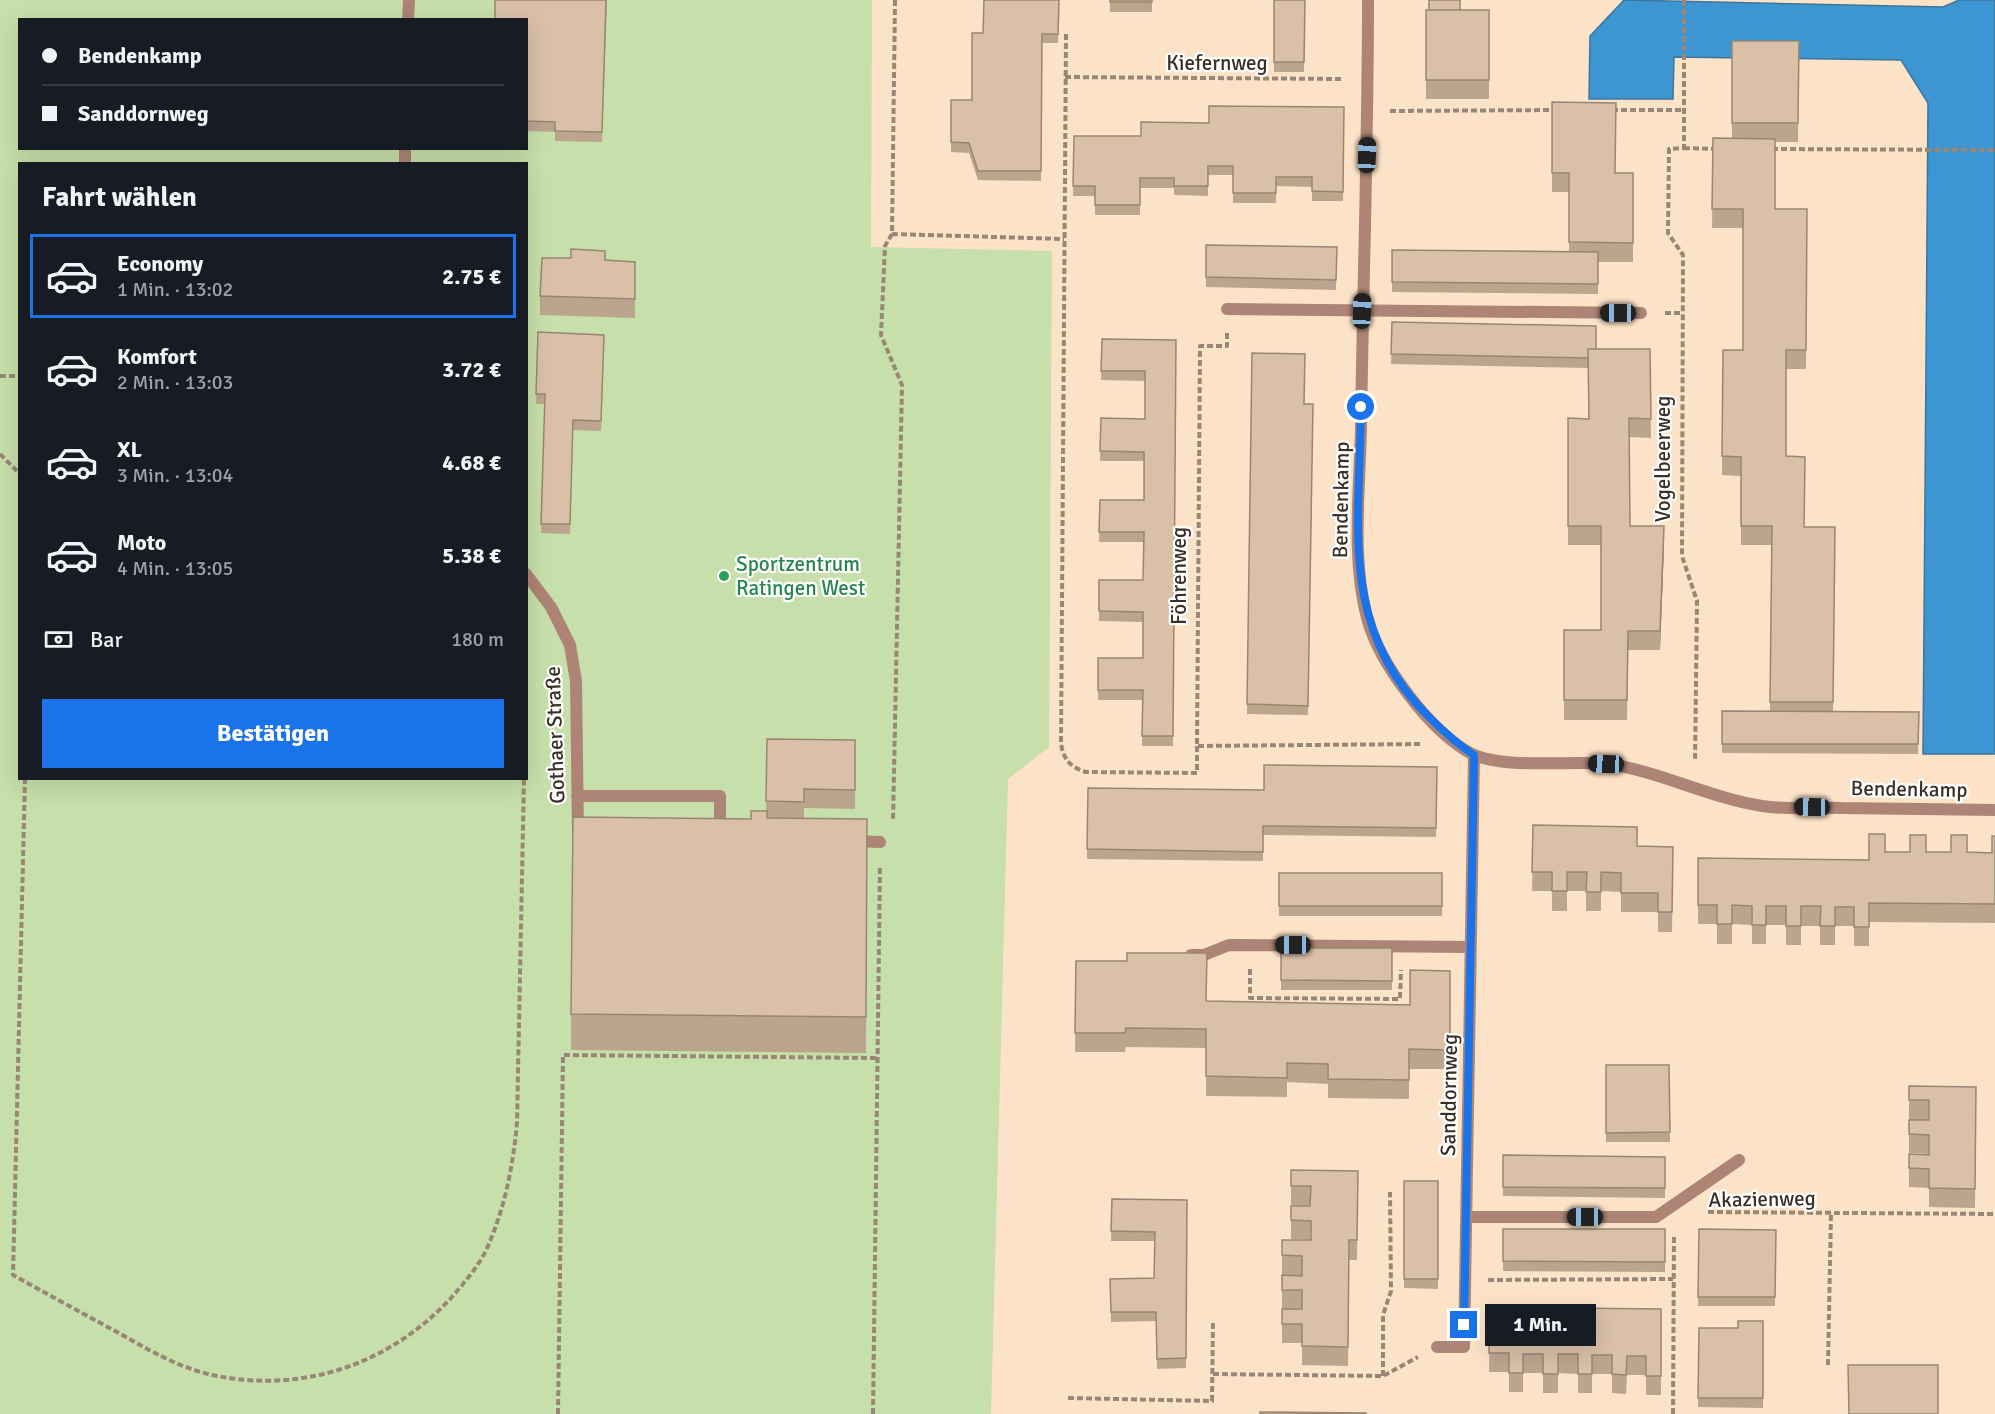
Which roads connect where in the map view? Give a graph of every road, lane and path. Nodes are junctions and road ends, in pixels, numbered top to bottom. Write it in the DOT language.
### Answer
graph roads {
  1 [pos="409,0"];
  2 [pos="895,0"];
  3 [pos="1368,0"];
  4 [pos="1684,0"];
  5 [pos="408,18"];
  6 [pos="1065,34"];
  7 [pos="1065,77"];
  8 [pos="1368,79"];
  9 [pos="1567,110"];
  10 [pos="1602,110"];
  11 [pos="1684,110"];
  12 [pos="1368,111"];
  13 [pos="1684,148"];
  14 [pos="1719,149"];
  15 [pos="1764,149"];
  16 [pos="1995,150"];
  17 [pos="1064,239"];
  18 [pos="1227,309"];
  19 [pos="1362,311"];
  20 [pos="1641,313"];
  21 [pos="0,376"];
  22 [pos="18,376"];
  23 [pos="0,454"];
  24 [pos="18,472"];
  25 [pos="528,577"];
  26 [pos="1456,744"];
  27 [pos="1197,746"];
  28 [pos="1474,755"];
  29 [pos="25,780"];
  30 [pos="524,780"];
  31 [pos="1695,787"];
  32 [pos="578,796"];
  33 [pos="1995,810"];
  34 [pos="578,836"];
  35 [pos="732,839"];
  36 [pos="834,841"];
  37 [pos="880,842"];
  38 [pos="1250,945"];
  39 [pos="1401,945"];
  40 [pos="1470,947"];
  41 [pos="1182,955"];
  42 [pos="878,1058"];
  43 [pos="1739,1160"];
  44 [pos="1390,1192"];
  45 [pos="1831,1213"];
  46 [pos="1698,1214"];
  47 [pos="1995,1214"];
  48 [pos="1467,1217"];
  49 [pos="1680,1226"];
  50 [pos="1673,1279"];
  51 [pos="1464,1280"];
  52 [pos="1213,1321"];
  53 [pos="1437,1347"];
  54 [pos="1828,1365"];
  55 [pos="1213,1374"];
  56 [pos="1383,1376"];
  57 [pos="1068,1398"];
  58 [pos="558,1414"];
  59 [pos="1673,1414"];
  1 -- 5 [label="street"];
  2 -- 17 [label="path"];
  3 -- 8 [label="street, Bendenkamp"];
  4 -- 11 [label="path"];
  6 -- 7 [label="path"];
  7 -- 8 [label="path, Kiefernweg"];
  7 -- 17 [label="path"];
  8 -- 12 [label="street, Bendenkamp"];
  9 -- 12 [label="path"];
  10 -- 11 [label="path"];
  11 -- 13 [label="path"];
  12 -- 19 [label="street, Bendenkamp"];
  13 -- 14 [label="path"];
  13 -- 31 [label="path, Vogelbeerweg"];
  15 -- 16 [label="path"];
  17 -- 27 [label="path"];
  18 -- 19 [label="street"];
  18 -- 27 [label="path, Föhrenweg"];
  19 -- 20 [label="street"];
  19 -- 26 [label="street, Bendenkamp"];
  21 -- 22 [label="path"];
  23 -- 24 [label="path"];
  25 -- 32 [label="street, Gothaer Straße"];
  26 -- 27 [label="path"];
  26 -- 28 [label="street, Bendenkamp"];
  28 -- 31 [label="street, Bendenkamp"];
  28 -- 40 [label="street, Sanddornweg"];
  29 -- 30 [label="path"];
  31 -- 33 [label="street, Bendenkamp"];
  32 -- 34 [label="street, Gothaer Straße"];
  32 -- 35 [label="street"];
  36 -- 37 [label="street"];
  38 -- 39 [label="street"];
  38 -- 39 [label="path"];
  38 -- 41 [label="street"];
  39 -- 40 [label="street"];
  40 -- 48 [label="street, Sanddornweg"];
  42 -- 58 [label="path"];
  43 -- 48 [label="street"];
  44 -- 56 [label="path"];
  45 -- 46 [label="path, Akazienweg"];
  45 -- 47 [label="path, Akazienweg"];
  45 -- 54 [label="path, Akazienweg"];
  48 -- 51 [label="street, Sanddornweg"];
  49 -- 50 [label="path, Akazienweg"];
  50 -- 51 [label="path"];
  50 -- 59 [label="path, Akazienweg"];
  51 -- 53 [label="street, Sanddornweg"];
  52 -- 55 [label="path"];
  53 -- 56 [label="path"];
  55 -- 56 [label="path"];
  55 -- 57 [label="path"];
}
